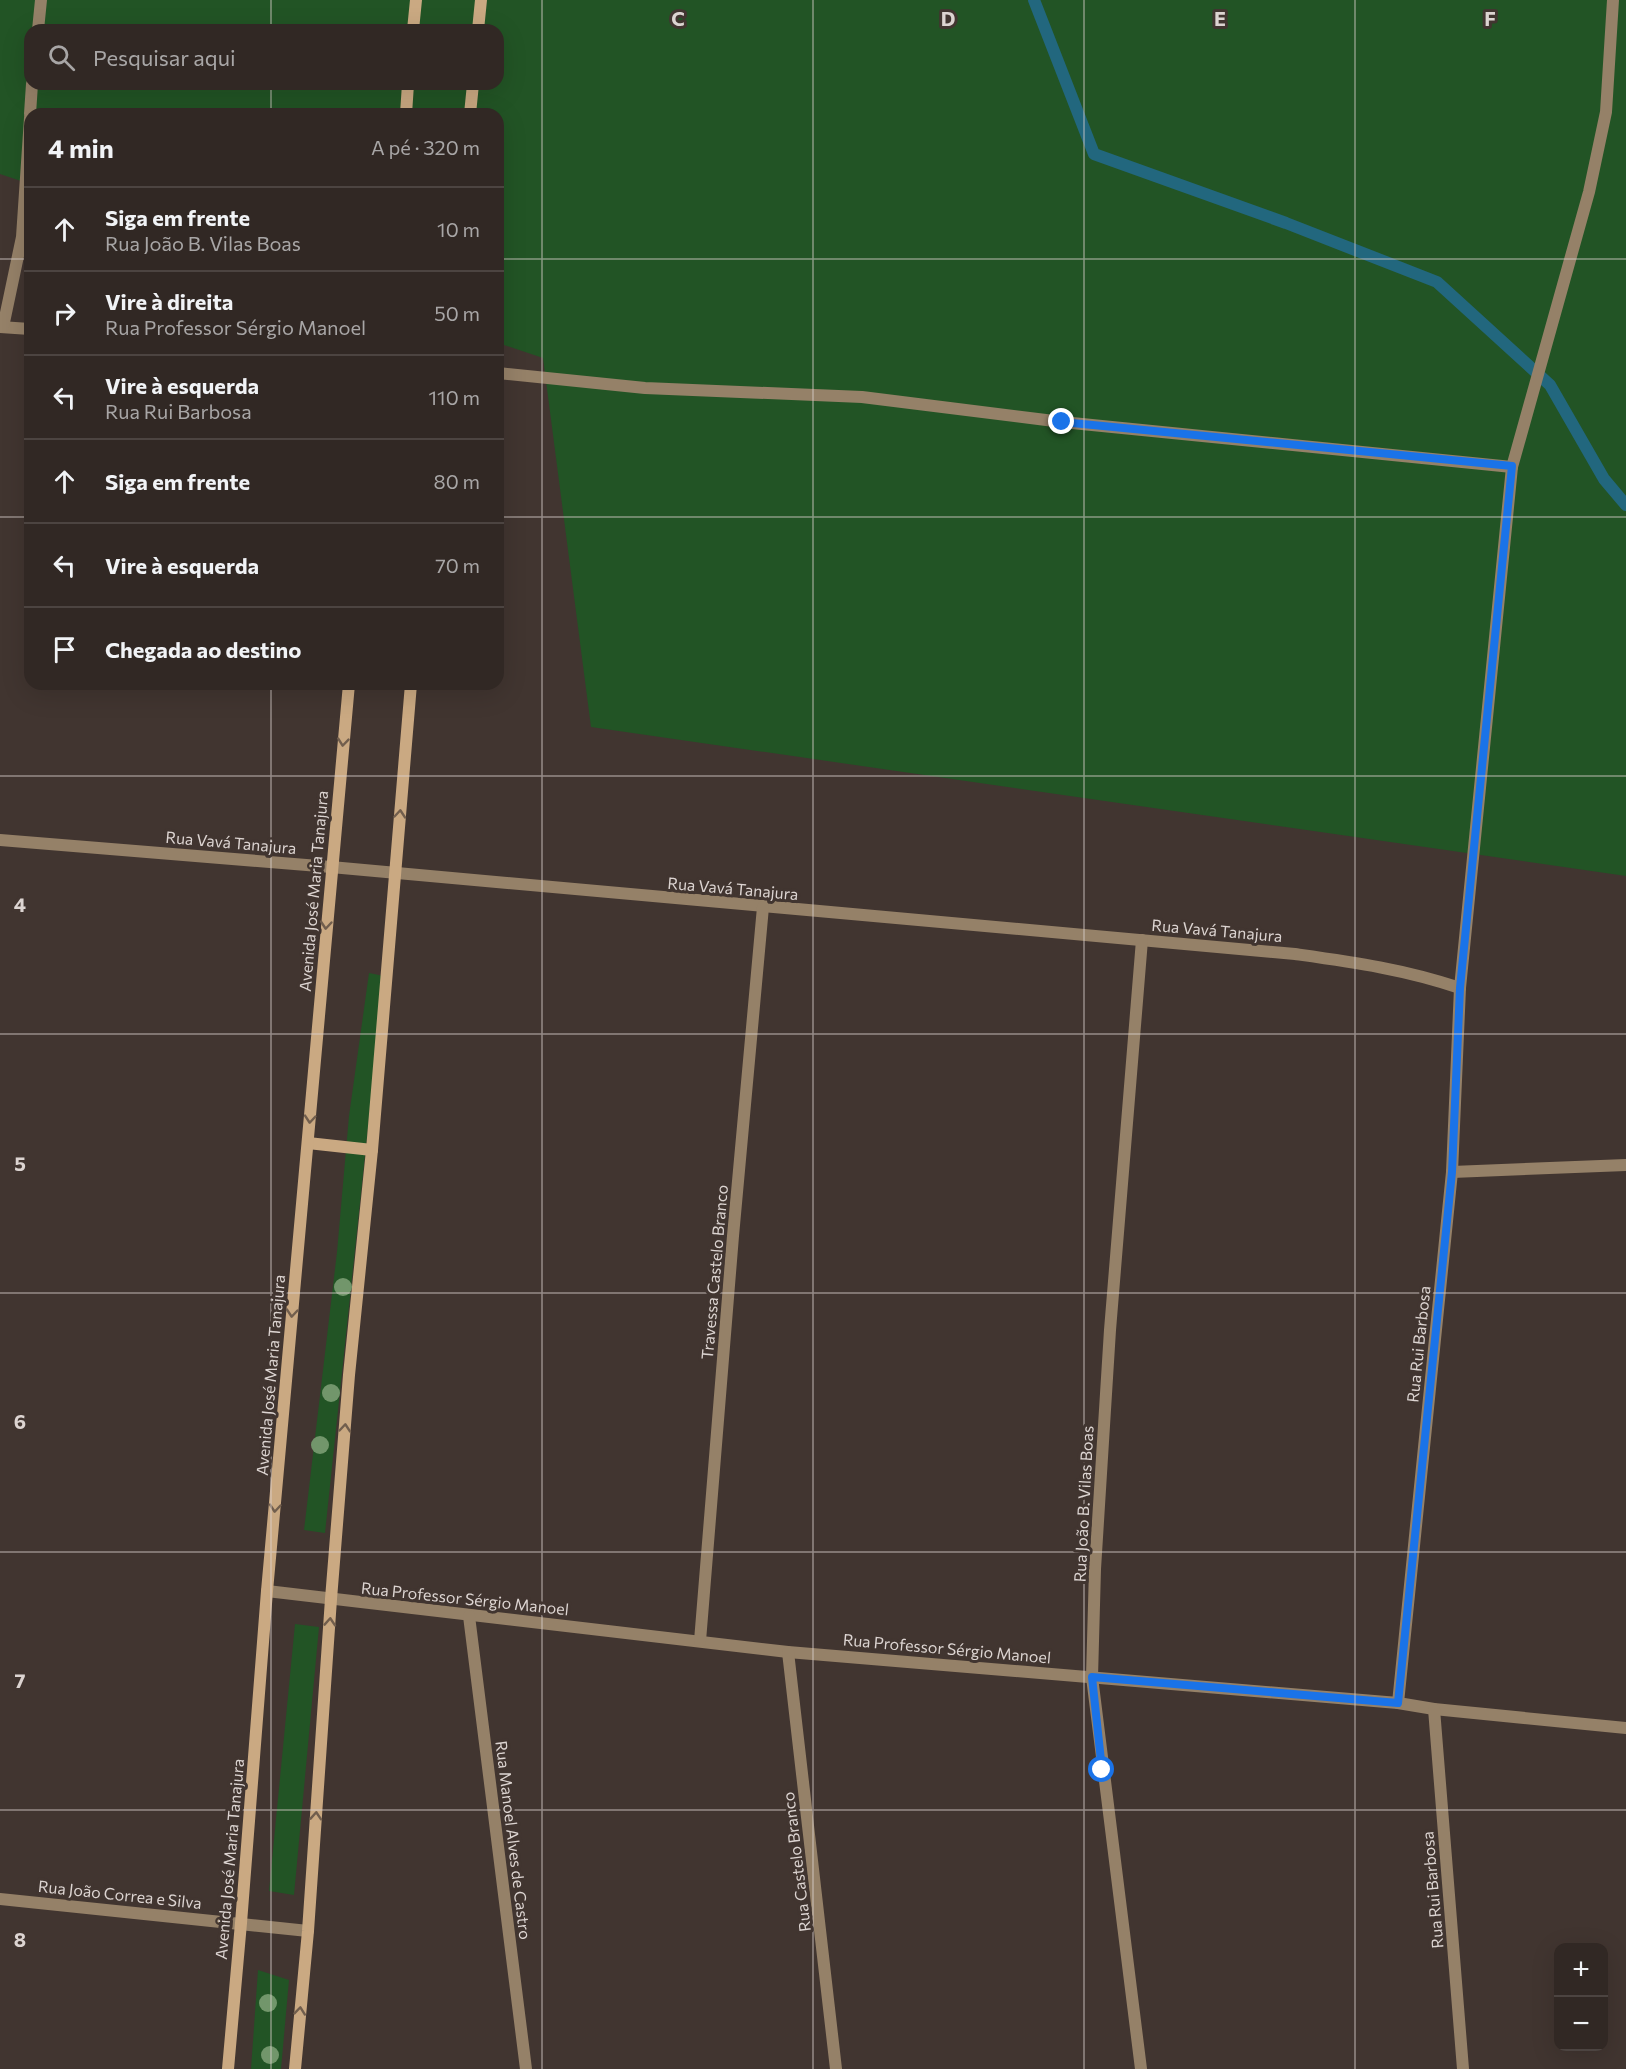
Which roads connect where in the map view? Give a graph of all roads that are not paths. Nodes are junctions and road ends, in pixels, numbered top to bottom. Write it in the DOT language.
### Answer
graph roads {
  1 [pos="41,0"];
  2 [pos="416,0"];
  3 [pos="481,0"];
  4 [pos="1613,0"];
  5 [pos="39,24"];
  6 [pos="414,24"];
  7 [pos="479,24"];
  8 [pos="32,90"];
  9 [pos="408,90"];
  10 [pos="472,90"];
  11 [pos="30,108"];
  12 [pos="406,108"];
  13 [pos="471,108"];
  14 [pos="24,207"];
  15 [pos="1,327"];
  16 [pos="24,329"];
  17 [pos="504,374"];
  18 [pos="1512,466"];
  19 [pos="348,690"];
  20 [pos="410,690"];
  21 [pos="0,840"];
  22 [pos="331,867"];
  23 [pos="395,872"];
  24 [pos="763,907"];
  25 [pos="1142,940"];
  26 [pos="1460,988"];
  27 [pos="308,1143"];
  28 [pos="372,1150"];
  29 [pos="1626,1165"];
  30 [pos="1452,1172"];
  31 [pos="267,1591"];
  32 [pos="331,1599"];
  33 [pos="469,1616"];
  34 [pos="700,1641"];
  35 [pos="788,1652"];
  36 [pos="1092,1677"];
  37 [pos="1398,1703"];
  38 [pos="1434,1709"];
  39 [pos="1626,1728"];
  40 [pos="0,1899"];
  41 [pos="241,1923"];
  42 [pos="308,1931"];
  43 [pos="228,2069"];
  44 [pos="295,2069"];
  45 [pos="526,2069"];
  46 [pos="837,2069"];
  47 [pos="1141,2069"];
  48 [pos="1463,2069"];
  1 -- 5 [label="street"];
  2 -- 6 [label="street"];
  3 -- 7 [label="street"];
  4 -- 18 [label="street, Rua Rui Barbosa"];
  8 -- 11 [label="street"];
  9 -- 12 [label="street"];
  10 -- 13 [label="street"];
  14 -- 15 [label="street"];
  15 -- 16 [label="street"];
  17 -- 18 [label="street"];
  18 -- 26 [label="street, Rua Rui Barbosa"];
  19 -- 22 [label="street, Avenida José Maria Tanajura, one-way"];
  23 -- 20 [label="street, one-way"];
  21 -- 22 [label="street, Rua Vavá Tanajura"];
  22 -- 23 [label="street, Rua Vavá Tanajura"];
  22 -- 27 [label="street, Avenida José Maria Tanajura, one-way"];
  23 -- 24 [label="street, Rua Vavá Tanajura"];
  23 -- 28 [label="street"];
  24 -- 25 [label="street, Rua Vavá Tanajura"];
  24 -- 34 [label="street, Travessa Castelo Branco"];
  25 -- 26 [label="street, Rua Vavá Tanajura"];
  25 -- 36 [label="street, Rua João B. Vilas Boas"];
  26 -- 30 [label="street, Rua Rui Barbosa"];
  27 -- 28 [label="street"];
  27 -- 31 [label="street, Avenida José Maria Tanajura, one-way"];
  32 -- 28 [label="street, one-way"];
  29 -- 30 [label="street"];
  30 -- 37 [label="street, Rua Rui Barbosa"];
  31 -- 32 [label="street, Rua Professor Sérgio Manoel"];
  31 -- 41 [label="street, Avenida José Maria Tanajura"];
  32 -- 33 [label="street, Rua Professor Sérgio Manoel"];
  42 -- 32 [label="street, one-way"];
  33 -- 34 [label="street, Rua Professor Sérgio Manoel"];
  33 -- 45 [label="street, Rua Manoel Alves de Castro"];
  34 -- 35 [label="street, Rua Professor Sérgio Manoel"];
  35 -- 36 [label="street, Rua Professor Sérgio Manoel"];
  35 -- 46 [label="street, Rua Castelo Branco"];
  36 -- 37 [label="street, Rua Professor Sérgio Manoel"];
  36 -- 47 [label="street, Rua João B. Vilas Boas"];
  37 -- 38 [label="street, Rua Professor Sérgio Manoel"];
  38 -- 39 [label="street, Rua Professor Sérgio Manoel"];
  38 -- 48 [label="street, Rua Rui Barbosa"];
  40 -- 41 [label="street, Rua João Correa e Silva"];
  41 -- 42 [label="street, Rua João Correa e Silva"];
  41 -- 43 [label="street, Avenida José Maria Tanajura"];
  44 -- 42 [label="street, one-way"];
}
